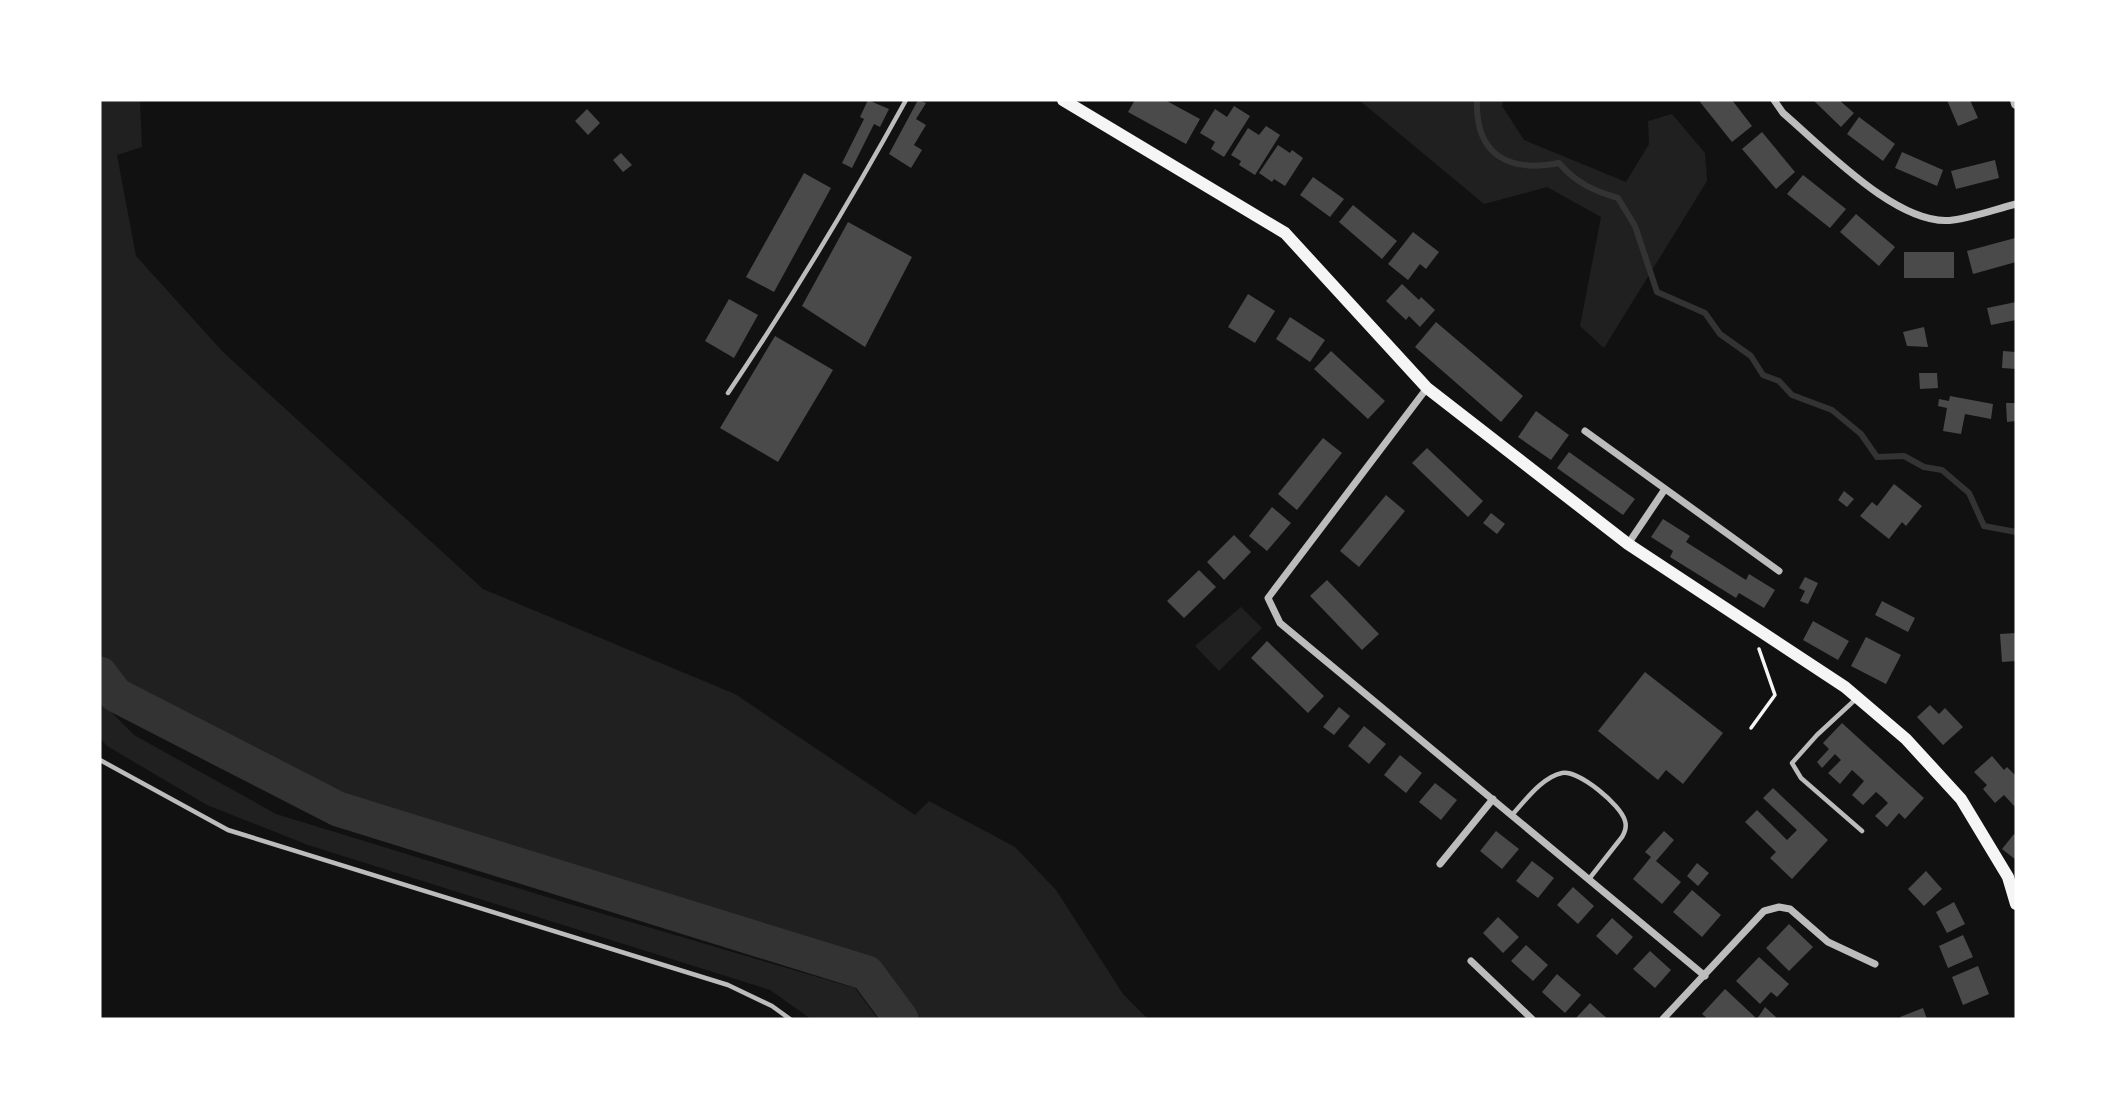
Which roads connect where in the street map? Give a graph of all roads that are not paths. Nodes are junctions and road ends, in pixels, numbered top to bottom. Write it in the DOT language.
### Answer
graph roads {
  1 [pos="906,100"];
  2 [pos="1063,100"];
  3 [pos="1774,100"];
  4 [pos="2016,204"];
  5 [pos="1427,388"];
  6 [pos="728,393"];
  7 [pos="1585,431"];
  8 [pos="1665,489"];
  9 [pos="1628,544"];
  10 [pos="1779,571"];
  11 [pos="1857,698"];
  12 [pos="100,760"];
  13 [pos="1493,799"];
  14 [pos="1511,815"];
  15 [pos="1862,831"];
  16 [pos="1440,864"];
  17 [pos="1588,879"];
  18 [pos="2016,904"];
  19 [pos="1471,961"];
  20 [pos="1875,964"];
  21 [pos="1705,976"];
  22 [pos="790,1019"];
  23 [pos="1532,1019"];
  24 [pos="1663,1019"];
  1 -- 6 [label="lane"];
  2 -- 5 [label="main road"];
  3 -- 4 [label="street"];
  5 -- 9 [label="main road"];
  5 -- 13 [label="street"];
  7 -- 8 [label="street"];
  8 -- 9 [label="street"];
  8 -- 10 [label="street"];
  9 -- 11 [label="main road"];
  11 -- 15 [label="lane"];
  11 -- 18 [label="main road"];
  12 -- 22 [label="lane"];
  13 -- 14 [label="street"];
  13 -- 16 [label="street"];
  14 -- 17 [label="street"];
  14 -- 17 [label="lane"];
  17 -- 21 [label="street"];
  19 -- 23 [label="street"];
  20 -- 21 [label="street"];
  21 -- 24 [label="street"];
}
